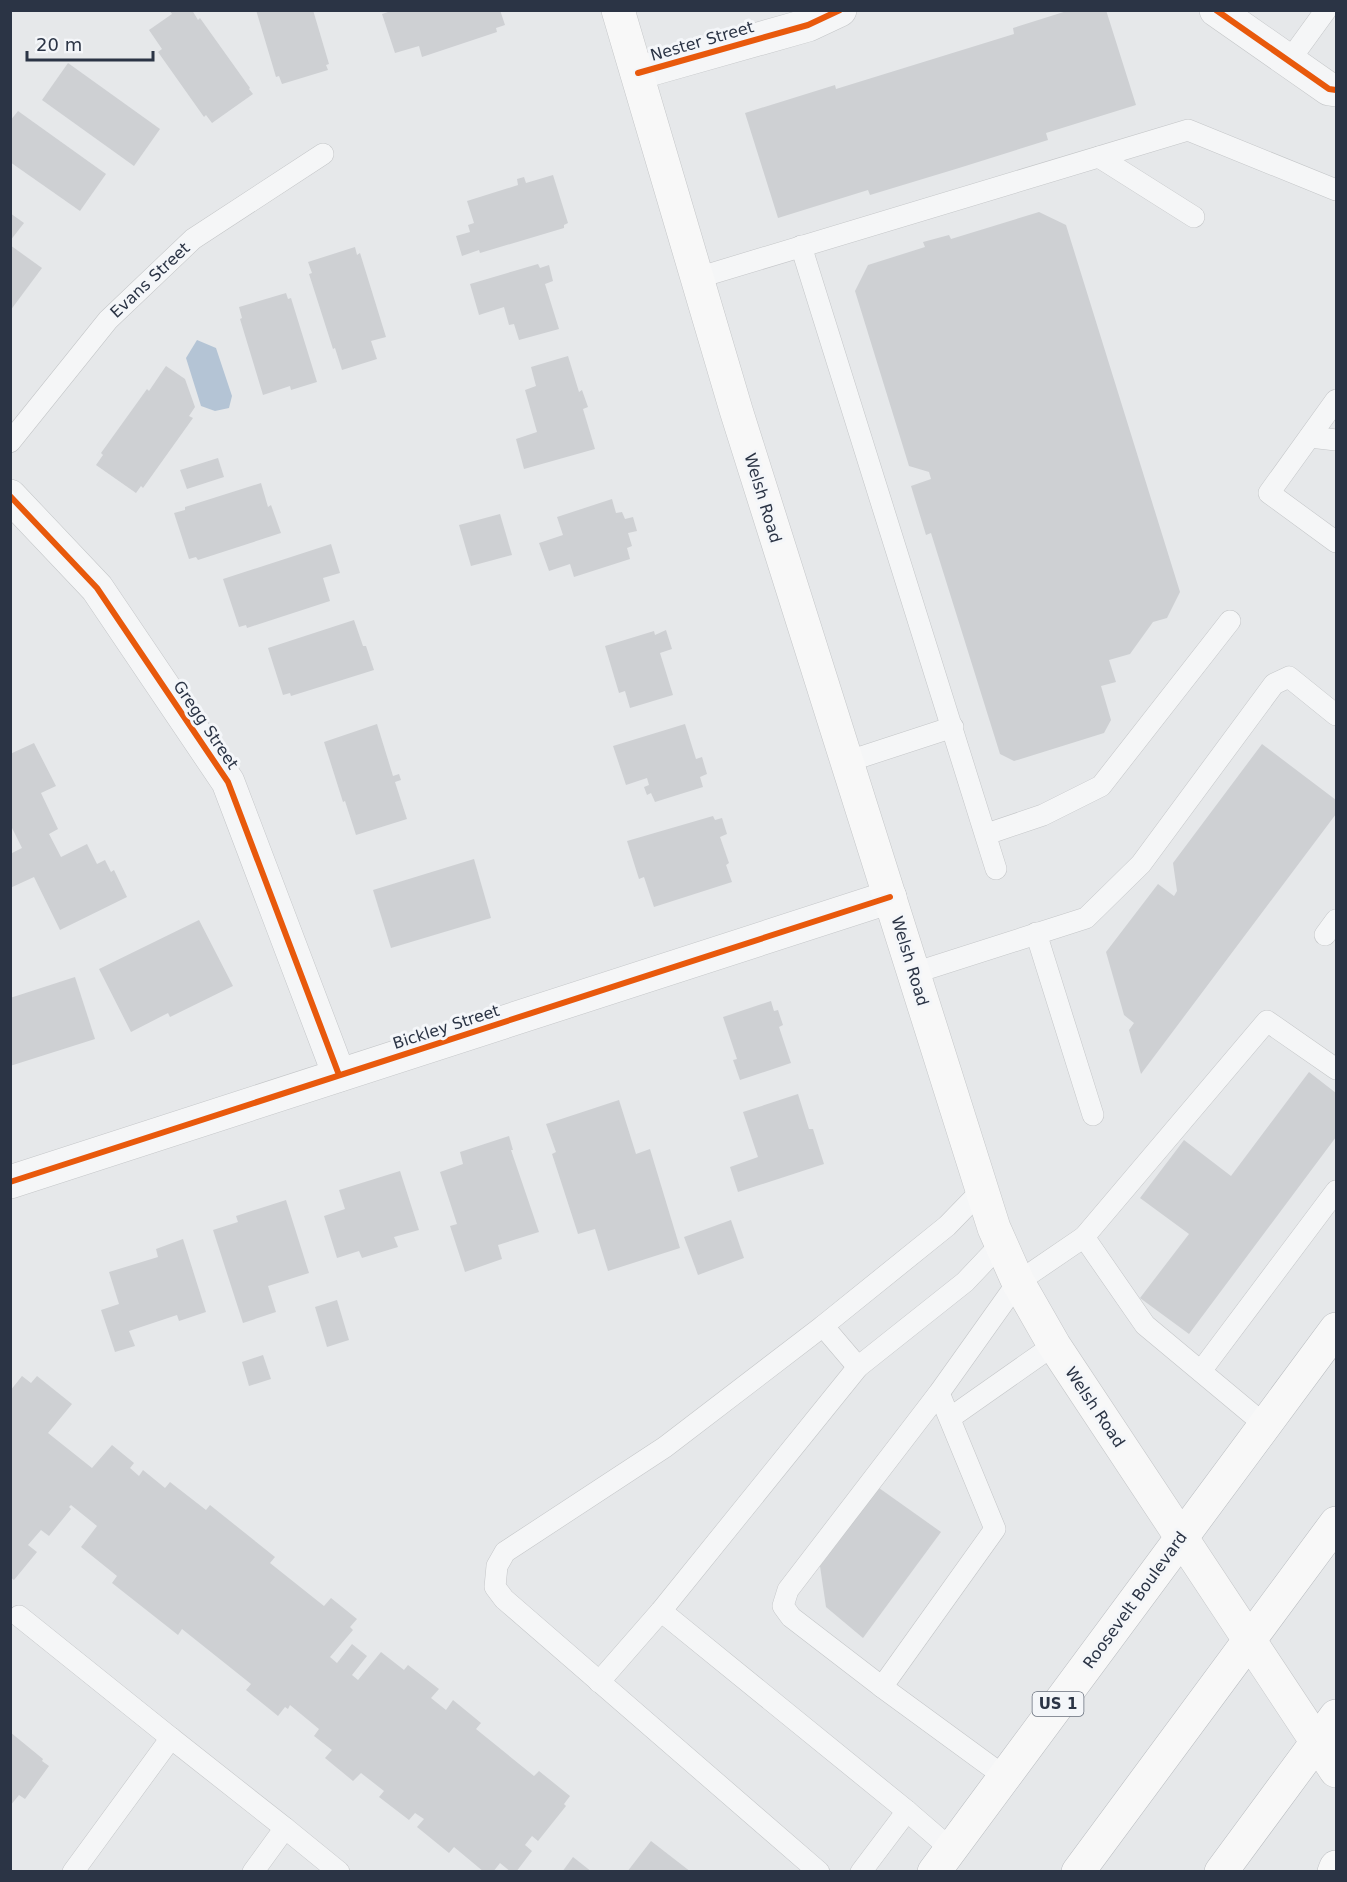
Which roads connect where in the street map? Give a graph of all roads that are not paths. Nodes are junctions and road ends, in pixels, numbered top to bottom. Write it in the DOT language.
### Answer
graph roads {
  1 [pos="618,10"];
  2 [pos="840,10"];
  3 [pos="1216,10"];
  4 [pos="1326,10"];
  5 [pos="1289,61"];
  6 [pos="638,73"];
  7 [pos="1336,90"];
  8 [pos="323,154"];
  9 [pos="1099,157"];
  10 [pos="1336,190"];
  11 [pos="1194,217"];
  12 [pos="801,246"];
  13 [pos="697,278"];
  14 [pos="1336,400"];
  15 [pos="1310,437"];
  16 [pos="1336,440"];
  17 [pos="10,442"];
  18 [pos="10,496"];
  19 [pos="1336,542"];
  20 [pos="1230,621"];
  21 [pos="1336,715"];
  22 [pos="953,727"];
  23 [pos="846,762"];
  24 [pos="987,834"];
  25 [pos="996,869"];
  26 [pos="890,897"];
  27 [pos="1036,933"];
  28 [pos="914,973"];
  29 [pos="1336,1069"];
  30 [pos="339,1075"];
  31 [pos="1093,1115"];
  32 [pos="10,1182"];
  33 [pos="982,1190"];
  34 [pos="1336,1191"];
  35 [pos="1084,1237"];
  36 [pos="1001,1244"];
  37 [pos="1017,1281"];
  38 [pos="823,1326"];
  39 [pos="1336,1329"];
  40 [pos="1054,1345"];
  41 [pos="858,1367"];
  42 [pos="1201,1371"];
  43 [pos="939,1393"];
  44 [pos="950,1418"];
  45 [pos="1265,1425"];
  46 [pos="1336,1523"];
  47 [pos="1182,1537"];
  48 [pos="661,1611"];
  49 [pos="19,1616"];
  50 [pos="1250,1639"];
  51 [pos="599,1682"];
  52 [pos="882,1687"];
  53 [pos="1336,1716"];
  54 [pos="171,1738"];
  55 [pos="1317,1742"];
  56 [pos="1336,1771"];
  57 [pos="1005,1777"];
  58 [pos="907,1811"];
  59 [pos="285,1828"];
  60 [pos="943,1860"];
  61 [pos="1336,1868"];
  62 [pos="73,1872"];
  63 [pos="254,1872"];
  64 [pos="339,1872"];
  65 [pos="819,1872"];
  66 [pos="861,1872"];
  67 [pos="1078,1872"];
  68 [pos="1221,1872"];
  69 [pos="1334,1872"];
  1 -- 6 [label="main road, Welsh Road"];
  2 -- 6 [label="street, Nester Street"];
  3 -- 5 [label="street"];
  4 -- 5 [label="lane"];
  5 -- 7 [label="street"];
  6 -- 13 [label="main road, Welsh Road"];
  8 -- 17 [label="lane, Evans Street"];
  9 -- 10 [label="lane"];
  9 -- 11 [label="lane"];
  9 -- 12 [label="lane"];
  12 -- 13 [label="lane"];
  12 -- 22 [label="lane"];
  13 -- 23 [label="main road, Welsh Road"];
  14 -- 15 [label="lane"];
  15 -- 16 [label="lane"];
  15 -- 19 [label="lane"];
  18 -- 30 [label="street, Gregg Street"];
  20 -- 24 [label="lane"];
  21 -- 27 [label="lane"];
  22 -- 23 [label="lane"];
  22 -- 24 [label="lane"];
  23 -- 26 [label="main road, Welsh Road"];
  24 -- 25 [label="lane"];
  26 -- 28 [label="main road, Welsh Road"];
  26 -- 30 [label="street, Bickley Street"];
  27 -- 28 [label="lane"];
  27 -- 31 [label="lane"];
  28 -- 33 [label="main road, Welsh Road"];
  29 -- 35 [label="lane"];
  30 -- 32 [label="street, Bickley Street"];
  33 -- 36 [label="main road, Welsh Road"];
  33 -- 38 [label="lane"];
  34 -- 42 [label="lane"];
  35 -- 37 [label="lane"];
  35 -- 42 [label="lane"];
  36 -- 37 [label="main road, Welsh Road"];
  36 -- 41 [label="lane"];
  37 -- 40 [label="main road, Welsh Road"];
  37 -- 43 [label="lane"];
  38 -- 41 [label="lane"];
  38 -- 51 [label="lane"];
  39 -- 45 [label="main road, Roosevelt Boulevard / US 1"];
  40 -- 44 [label="lane"];
  40 -- 47 [label="main road, Welsh Road"];
  41 -- 48 [label="lane"];
  42 -- 45 [label="lane"];
  43 -- 44 [label="lane"];
  43 -- 52 [label="lane"];
  44 -- 52 [label="lane"];
  45 -- 47 [label="main road, Roosevelt Boulevard / US 1"];
  46 -- 50 [label="main road"];
  47 -- 50 [label="main road, Welsh Road"];
  47 -- 57 [label="main road, Roosevelt Boulevard / US 1"];
  48 -- 51 [label="lane"];
  48 -- 58 [label="lane"];
  49 -- 54 [label="lane"];
  50 -- 55 [label="main road, Welsh Road"];
  50 -- 67 [label="main road"];
  51 -- 65 [label="lane"];
  52 -- 57 [label="lane"];
  53 -- 55 [label="main road"];
  54 -- 59 [label="lane"];
  54 -- 62 [label="lane"];
  55 -- 56 [label="main road, Welsh Road"];
  55 -- 68 [label="main road"];
  57 -- 60 [label="main road, Roosevelt Boulevard / US 1"];
  58 -- 60 [label="lane"];
  58 -- 66 [label="lane"];
  59 -- 63 [label="lane"];
  59 -- 64 [label="lane"];
  61 -- 69 [label="main road"];
}
